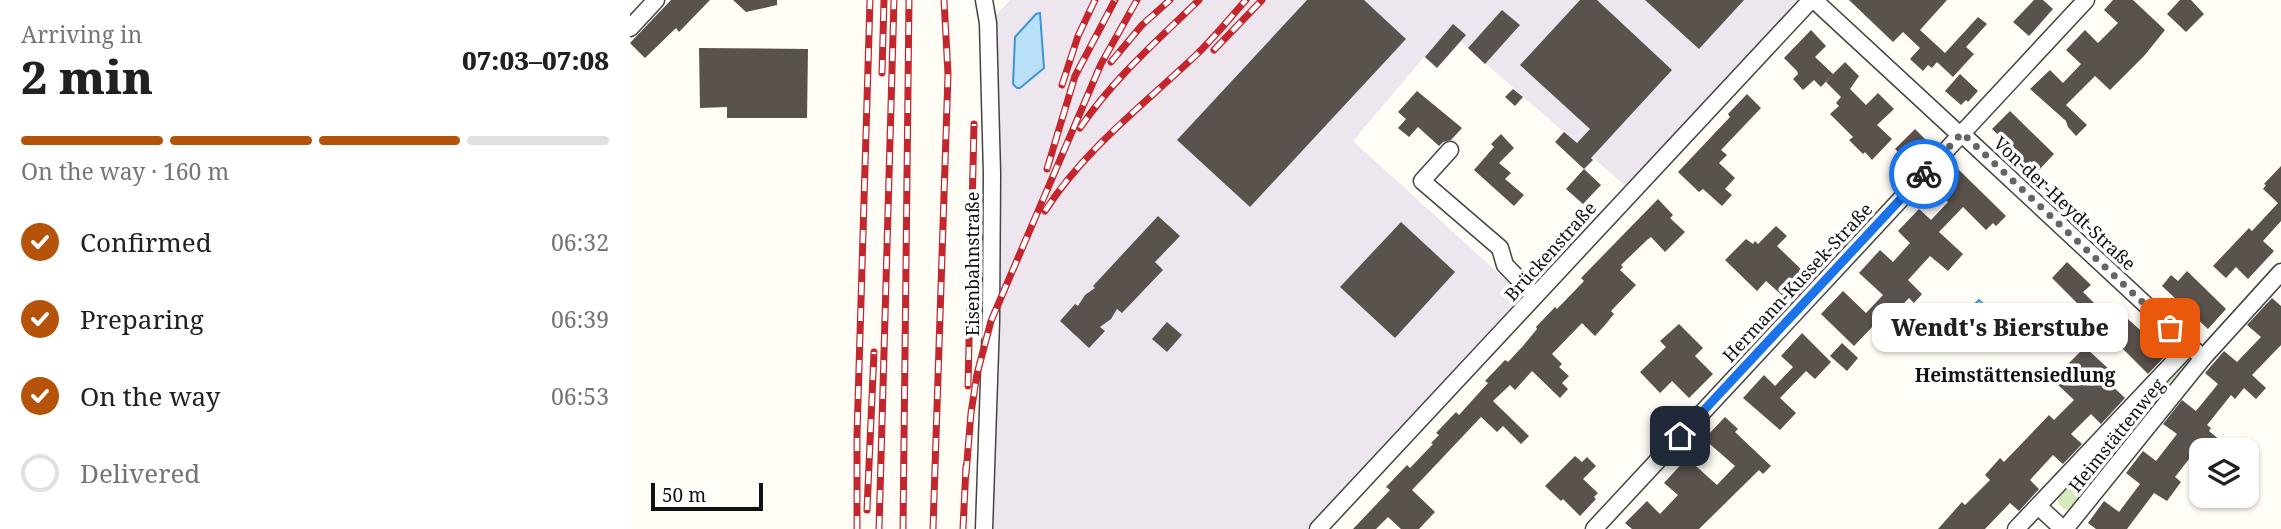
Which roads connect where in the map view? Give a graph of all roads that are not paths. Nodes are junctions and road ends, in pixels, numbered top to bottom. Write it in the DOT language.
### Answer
graph roads {
  1 [pos="656,0"];
  2 [pos="984,0"];
  3 [pos="1812,0"];
  4 [pos="2086,0"];
  5 [pos="630,29"];
  6 [pos="1961,134"];
  7 [pos="1450,150"];
  8 [pos="2281,272"];
  9 [pos="1535,296"];
  10 [pos="2189,346"];
  11 [pos="2203,358"];
  12 [pos="2038,506"];
  13 [pos="984,529"];
  14 [pos="1318,529"];
  15 [pos="1594,529"];
  16 [pos="2016,529"];
  17 [pos="2064,529"];
  1 -- 5 [label="street"];
  2 -- 13 [label="street, Eisenbahnstraße"];
  3 -- 6 [label="street, Von-der-Heydt-Straße"];
  3 -- 9 [label="street, Brückenstraße"];
  4 -- 6 [label="street, Hermann-Kussek-Straße"];
  6 -- 10 [label="street, Von-der-Heydt-Straße"];
  6 -- 15 [label="street, Hermann-Kussek-Straße"];
  7 -- 9 [label="street"];
  8 -- 11 [label="street, Heimstättenweg"];
  9 -- 14 [label="street, Brückenstraße"];
  10 -- 11 [label="street, Von-der-Heydt-Straße"];
  10 -- 12 [label="street, Heimstättenweg"];
  11 -- 17 [label="street, Heimstättenweg"];
  12 -- 16 [label="street, Heimstättenweg"];
  12 -- 17 [label="street"];
}
